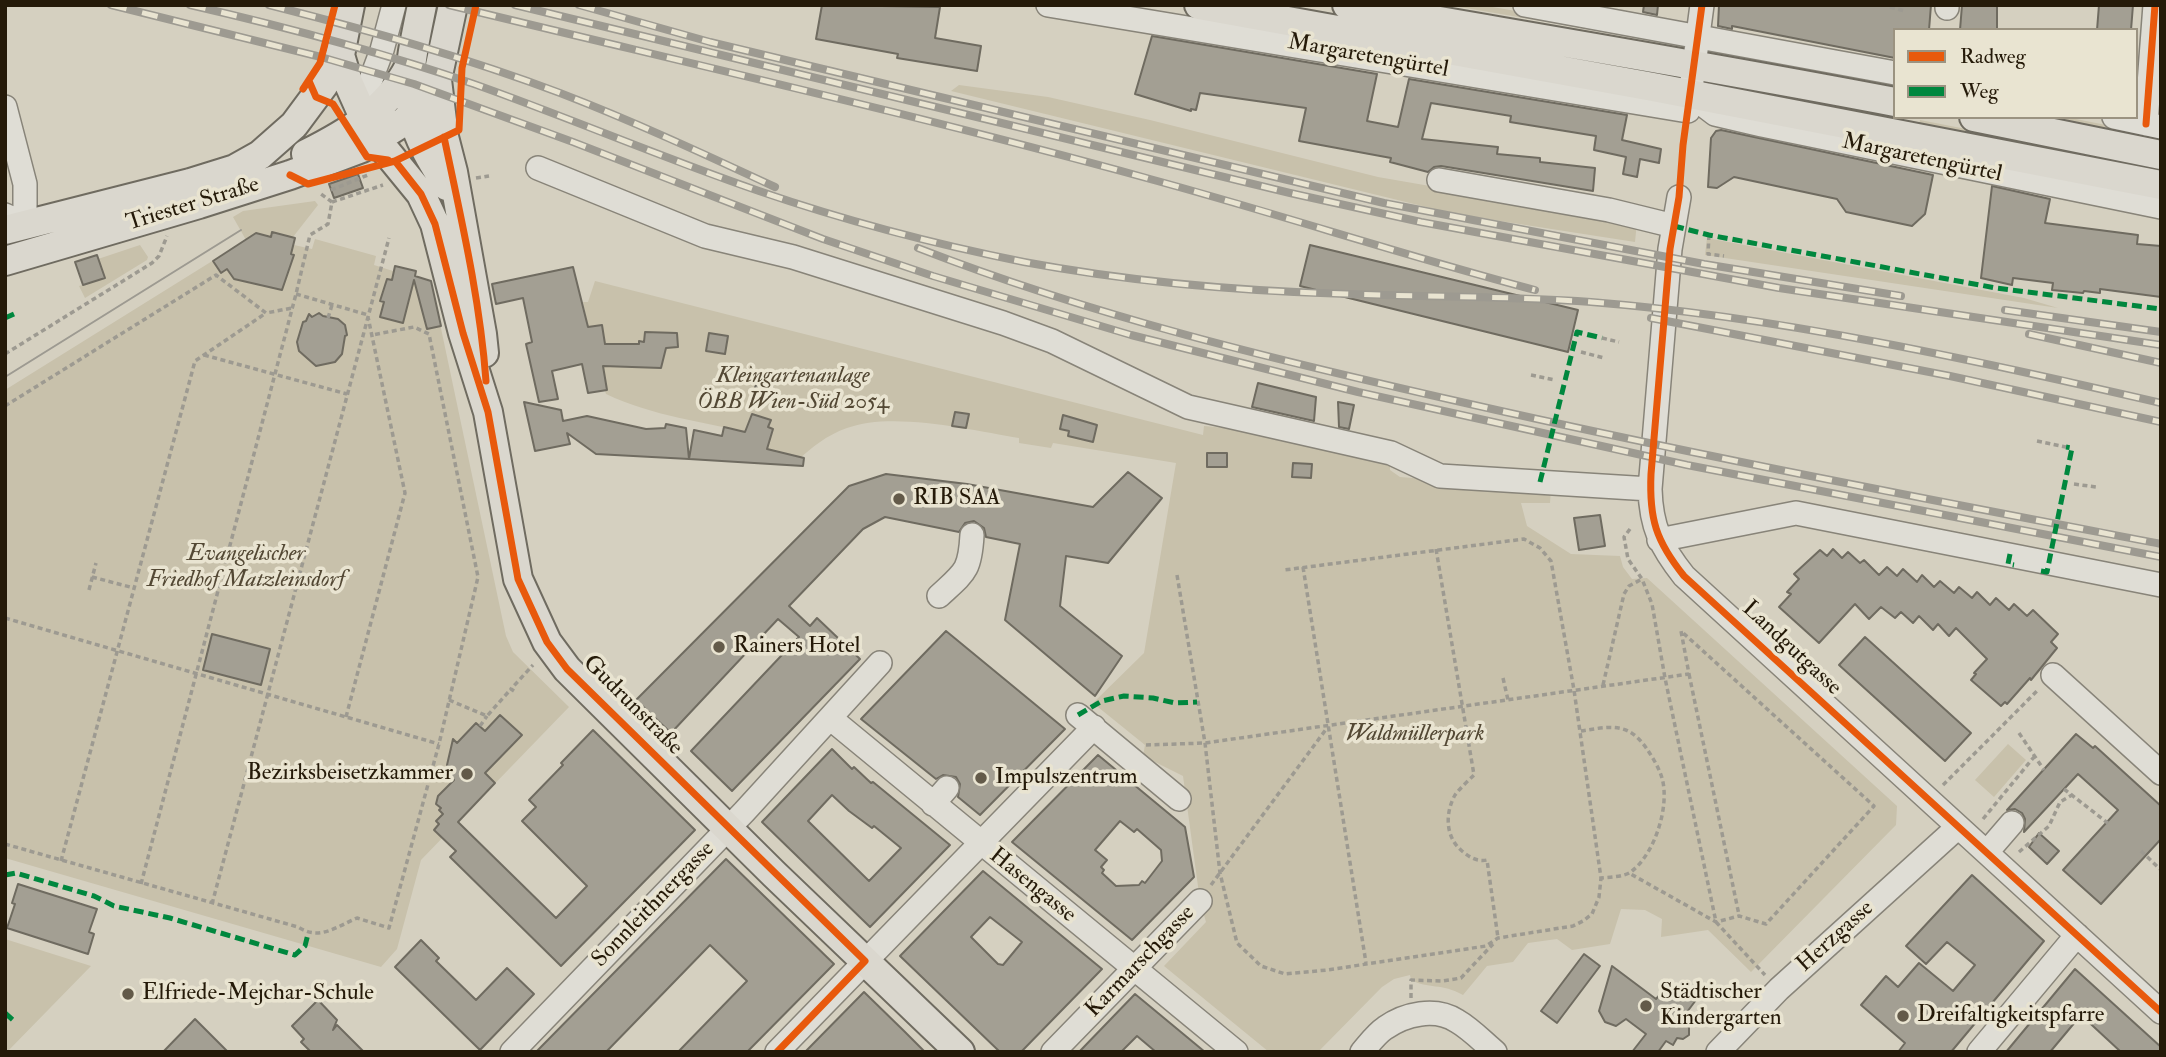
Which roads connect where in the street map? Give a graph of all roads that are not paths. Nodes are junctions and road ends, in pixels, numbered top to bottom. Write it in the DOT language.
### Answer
graph roads {
  1 [pos="350,5"];
  2 [pos="394,5"];
  3 [pos="422,5"];
  4 [pos="453,5"];
  5 [pos="1048,5"];
  6 [pos="1199,5"];
  7 [pos="1347,5"];
  8 [pos="1525,5"];
  9 [pos="1702,5"];
  10 [pos="2155,5"];
  11 [pos="1698,36"];
  12 [pos="382,50"];
  13 [pos="1693,64"];
  14 [pos="335,65"];
  15 [pos="409,67"];
  16 [pos="1893,73"];
  17 [pos="1509,78"];
  18 [pos="437,80"];
  19 [pos="391,96"];
  20 [pos="1893,102"];
  21 [pos="1689,103"];
  22 [pos="5,107"];
  23 [pos="409,118"];
  24 [pos="1983,119"];
  25 [pos="2124,119"];
  26 [pos="368,125"];
  27 [pos="2154,125"];
  28 [pos="2161,155"];
  29 [pos="538,168"];
  30 [pos="1439,180"];
  31 [pos="2161,185"];
  32 [pos="1679,197"];
  33 [pos="199,204"];
  34 [pos="2161,208"];
  35 [pos="460,210"];
  36 [pos="12,223"];
  37 [pos="1674,226"];
  38 [pos="5,261"];
  39 [pos="488,412"];
  40 [pos="1650,489"];
  41 [pos="972,535"];
  42 [pos="1659,540"];
  43 [pos="2161,584"];
  44 [pos="939,596"];
  45 [pos="880,663"];
  46 [pos="2053,675"];
  47 [pos="830,718"];
  48 [pos="2161,773"];
  49 [pos="1179,799"];
  50 [pos="2012,823"];
  51 [pos="1958,827"];
  52 [pos="727,828"];
  53 [pos="982,844"];
  54 [pos="1987,852"];
  55 [pos="1200,901"];
  56 [pos="2077,935"];
  57 [pos="865,961"];
  58 [pos="1134,969"];
  59 [pos="2161,1012"];
  60 [pos="512,1052"];
  61 [pos="777,1052"];
  62 [pos="960,1052"];
  63 [pos="1052,1052"];
  64 [pos="1236,1052"];
  65 [pos="1362,1052"];
  66 [pos="1495,1052"];
  67 [pos="1718,1052"];
  68 [pos="1979,1052"];
  1 -- 14 [label="main road"];
  2 -- 12 [label="street"];
  3 -- 15 [label="main road"];
  4 -- 18 [label="main road"];
  5 -- 17 [label="street, Margaretengürtel"];
  6 -- 17 [label="main road, Margaretengürtel"];
  7 -- 13 [label="main road, Margaretengürtel"];
  8 -- 11 [label="street"];
  9 -- 11 [label="street"];
  10 -- 27 [label="street"];
  11 -- 13 [label="street"];
  11 -- 16 [label="street"];
  12 -- 19 [label="street"];
  12 -- 26 [label="street"];
  13 -- 20 [label="main road, Margaretengürtel"];
  13 -- 21 [label="street"];
  14 -- 26 [label="main road, Gudrunstraße"];
  14 -- 36 [label="main road, Triester Straße"];
  15 -- 19 [label="main road"];
  15 -- 23 [label="main road"];
  17 -- 21 [label="main road, Margaretengürtel"];
  18 -- 23 [label="main road"];
  18 -- 35 [label="main road, Gudrunstraße"];
  19 -- 23 [label="street"];
  19 -- 26 [label="main road"];
  21 -- 31 [label="main road, Margaretengürtel"];
  21 -- 34 [label="street, Margaretengürtel"];
  22 -- 36 [label="street"];
  23 -- 26 [label="main road"];
  23 -- 35 [label="main road"];
  24 -- 28 [label="main road"];
  25 -- 27 [label="street"];
  26 -- 33 [label="main road"];
  26 -- 33 [label="main road, Triester Straße"];
  26 -- 39 [label="main road, Gudrunstraße"];
  29 -- 40 [label="street"];
  30 -- 37 [label="street"];
  32 -- 37 [label="street, Landgutgasse"];
  33 -- 38 [label="main road, Triester Straße"];
  35 -- 39 [label="main road, Gudrunstraße"];
  37 -- 40 [label="street, Landgutgasse"];
  39 -- 52 [label="main road, Gudrunstraße"];
  40 -- 42 [label="street, Landgutgasse"];
  41 -- 44 [label="street"];
  42 -- 43 [label="street"];
  42 -- 51 [label="street, Landgutgasse"];
  45 -- 47 [label="street, Sonnleithnergasse"];
  46 -- 48 [label="street"];
  47 -- 52 [label="street, Sonnleithnergasse"];
  47 -- 53 [label="street, Hasengasse"];
  49 -- 53 [label="street"];
  50 -- 54 [label="street"];
  51 -- 54 [label="street, Landgutgasse"];
  51 -- 67 [label="street, Herzgasse"];
  52 -- 57 [label="main road, Gudrunstraße"];
  52 -- 60 [label="street, Sonnleithnergasse"];
  53 -- 57 [label="street"];
  53 -- 58 [label="street, Hasengasse"];
  54 -- 56 [label="street, Landgutgasse"];
  55 -- 58 [label="street, Karmarschgasse"];
  56 -- 59 [label="street, Landgutgasse"];
  56 -- 68 [label="street"];
  57 -- 61 [label="street"];
  57 -- 62 [label="main road, Gudrunstraße"];
  58 -- 63 [label="street, Karmarschgasse"];
  58 -- 64 [label="street, Hasengasse"];
  65 -- 66 [label="street"];
}
